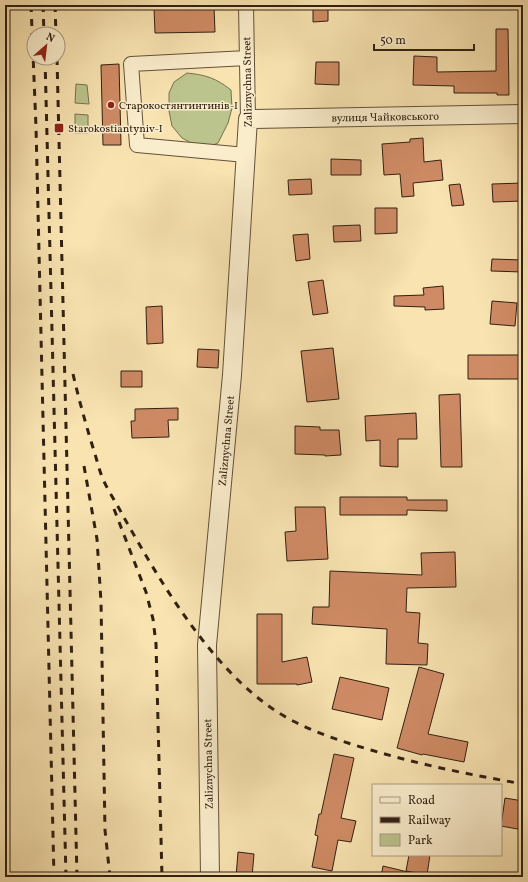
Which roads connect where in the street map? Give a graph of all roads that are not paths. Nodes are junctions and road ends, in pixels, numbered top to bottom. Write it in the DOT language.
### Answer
graph roads {
  1 [pos="246,5"];
  2 [pos="247,58"];
  3 [pos="523,114"];
  4 [pos="248,118"];
  5 [pos="246,155"];
  6 [pos="210,877"];
  1 -- 2 [label="street, Zaliznychna Street"];
  2 -- 4 [label="street, Zaliznychna Street"];
  2 -- 5 [label="street"];
  3 -- 4 [label="street, вулиця Чайковського"];
  4 -- 5 [label="street, Zaliznychna Street"];
  5 -- 6 [label="street, Zaliznychna Street"];
}
